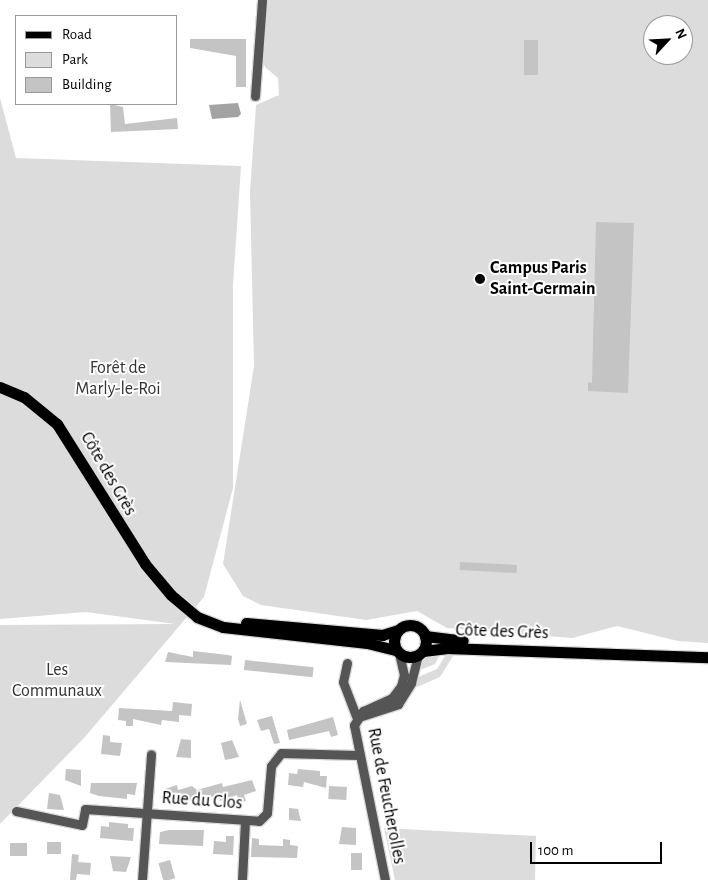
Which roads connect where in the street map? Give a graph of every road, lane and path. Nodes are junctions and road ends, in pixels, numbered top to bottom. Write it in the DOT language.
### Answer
graph roads {
  1 [pos="262,0"];
  2 [pos="255,96"];
  3 [pos="0,387"];
  4 [pos="171,595"];
  5 [pos="398,630"];
  6 [pos="426,636"];
  7 [pos="397,651"];
  8 [pos="579,652"];
  9 [pos="421,653"];
  10 [pos="708,657"];
  11 [pos="347,663"];
  12 [pos="358,718"];
  13 [pos="151,754"];
  14 [pos="358,755"];
  15 [pos="16,812"];
  16 [pos="147,814"];
  17 [pos="245,820"];
  18 [pos="142,880"];
  19 [pos="242,880"];
  20 [pos="385,880"];
  1 -- 2 [label="street"];
  3 -- 4 [label="main road, Côte des Grès"];
  4 -- 5 [label="main road, Côte des Grès"];
  4 -- 7 [label="main road, Côte des Grès"];
  5 -- 6 [label="main road"];
  5 -- 7 [label="main road"];
  6 -- 8 [label="main road, Côte des Grès"];
  6 -- 9 [label="main road"];
  7 -- 9 [label="main road"];
  7 -- 12 [label="street, Rue de Feucherolles"];
  8 -- 9 [label="main road, Côte des Grès"];
  8 -- 10 [label="main road, Côte des Grès"];
  9 -- 12 [label="street, Rue de Feucherolles"];
  11 -- 12 [label="street, Rue de Feucherolles"];
  12 -- 14 [label="street, Rue de Feucherolles"];
  13 -- 16 [label="street, Rue du Clos"];
  14 -- 17 [label="street, Rue du Clos"];
  14 -- 20 [label="street, Rue de Feucherolles"];
  15 -- 16 [label="street, Rue du Clos"];
  16 -- 17 [label="street, Rue du Clos"];
  16 -- 18 [label="street, Rue du Clos"];
  17 -- 19 [label="street"];
}
